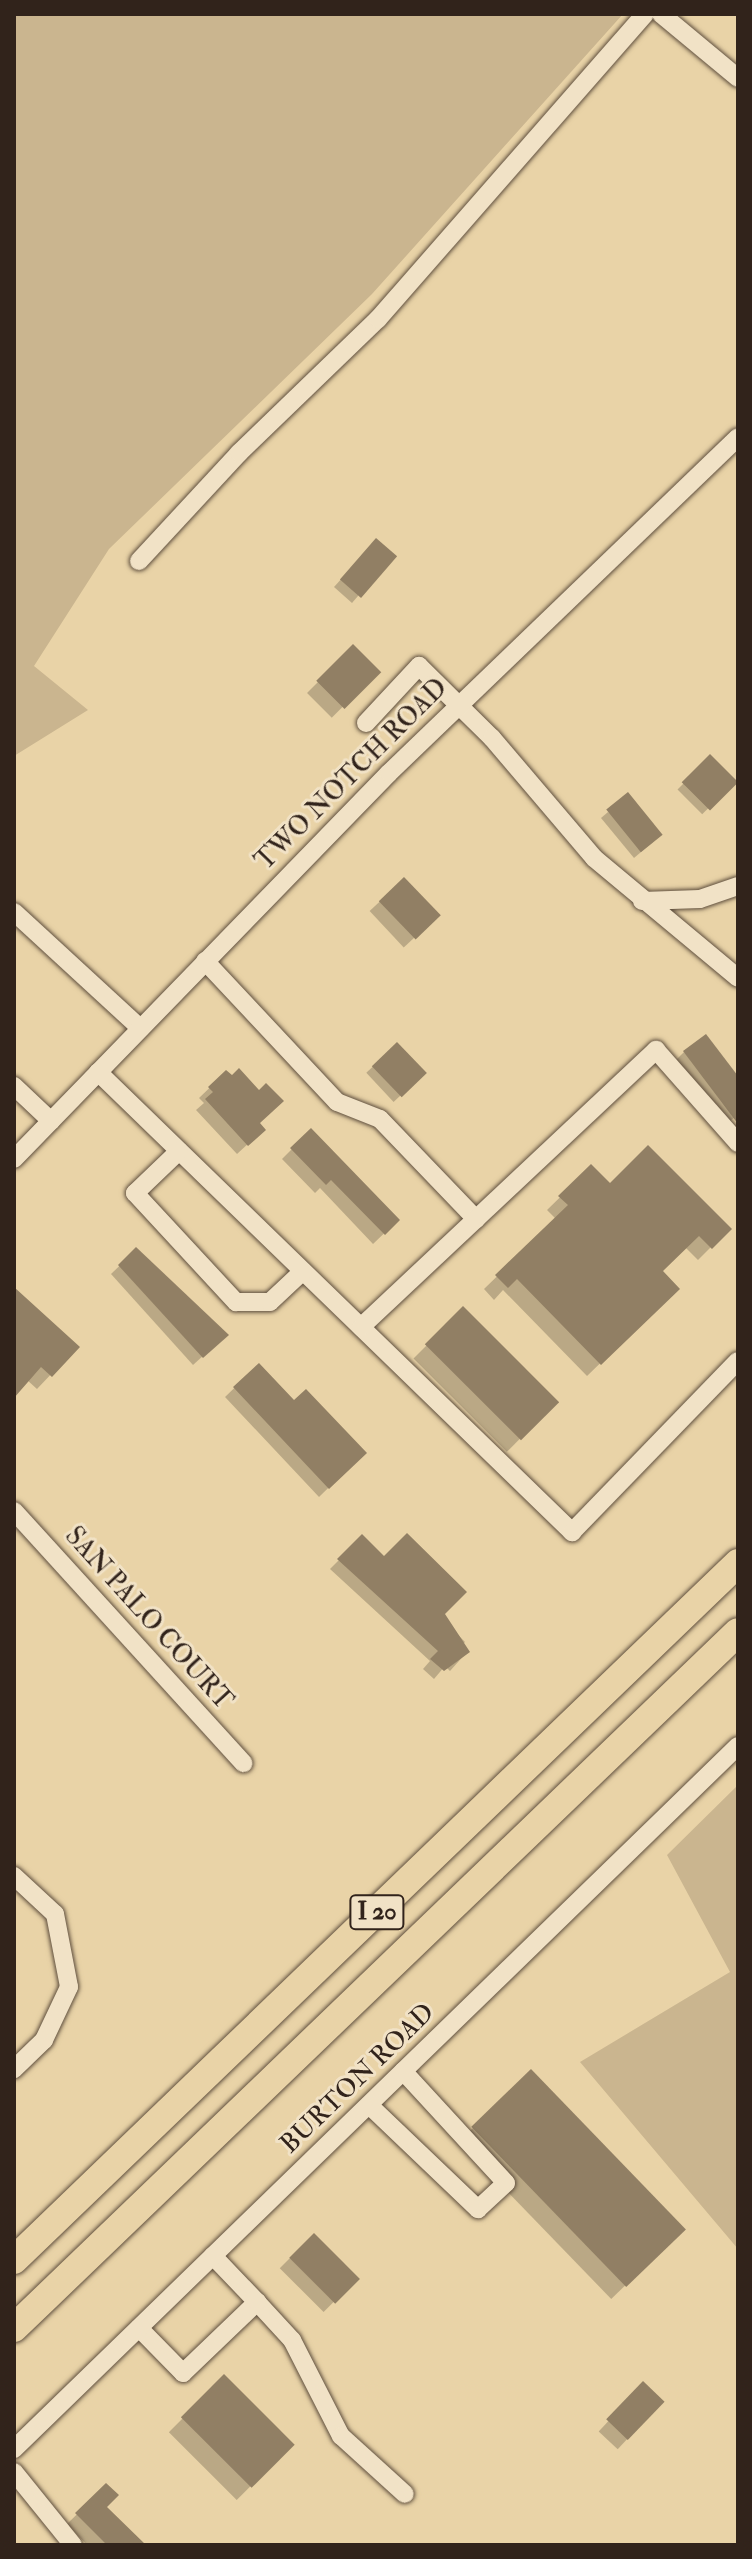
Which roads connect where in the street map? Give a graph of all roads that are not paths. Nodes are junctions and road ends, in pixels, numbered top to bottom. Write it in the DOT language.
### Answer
graph roads {
  1 [pos="645,14"];
  2 [pos="661,14"];
  3 [pos="738,78"];
  4 [pos="738,437"];
  5 [pos="139,561"];
  6 [pos="459,703"];
  7 [pos="366,723"];
  8 [pos="738,886"];
  9 [pos="642,901"];
  10 [pos="14,912"];
  11 [pos="205,961"];
  12 [pos="738,978"];
  13 [pos="140,1028"];
  14 [pos="98,1072"];
  15 [pos="14,1086"];
  16 [pos="51,1121"];
  17 [pos="738,1143"];
  18 [pos="179,1151"];
  19 [pos="14,1159"];
  20 [pos="476,1219"];
  21 [pos="303,1271"];
  22 [pos="361,1327"];
  23 [pos="738,1361"];
  24 [pos="14,1511"];
  25 [pos="738,1563"];
  26 [pos="738,1632"];
  27 [pos="738,1746"];
  28 [pos="243,1763"];
  29 [pos="14,1876"];
  30 [pos="14,2069"];
  31 [pos="403,2071"];
  32 [pos="369,2105"];
  33 [pos="213,2256"];
  34 [pos="14,2260"];
  35 [pos="257,2302"];
  36 [pos="14,2328"];
  37 [pos="139,2328"];
  38 [pos="14,2449"];
  39 [pos="14,2472"];
  40 [pos="405,2494"];
  41 [pos="73,2545"];
  1 -- 5 [label="street"];
  2 -- 3 [label="street"];
  4 -- 6 [label="street, TWO NOTCH ROAD"];
  6 -- 7 [label="street"];
  6 -- 9 [label="street"];
  6 -- 11 [label="street, TWO NOTCH ROAD"];
  8 -- 9 [label="street"];
  9 -- 12 [label="street"];
  10 -- 13 [label="street"];
  11 -- 13 [label="street, TWO NOTCH ROAD"];
  11 -- 20 [label="street"];
  13 -- 14 [label="street, TWO NOTCH ROAD"];
  14 -- 16 [label="street, TWO NOTCH ROAD"];
  14 -- 18 [label="street"];
  15 -- 16 [label="street"];
  16 -- 19 [label="street, TWO NOTCH ROAD"];
  17 -- 20 [label="street"];
  18 -- 21 [label="street"];
  18 -- 21 [label="street"];
  20 -- 22 [label="street"];
  21 -- 22 [label="street"];
  22 -- 23 [label="street"];
  24 -- 28 [label="street, SAN PALO COURT"];
  25 -- 34 [label="highway, I 20"];
  26 -- 36 [label="highway, I 20"];
  27 -- 31 [label="street, BURTON ROAD"];
  29 -- 30 [label="street"];
  31 -- 32 [label="street, BURTON ROAD"];
  31 -- 32 [label="street"];
  32 -- 33 [label="street, BURTON ROAD"];
  33 -- 35 [label="street"];
  33 -- 37 [label="street, BURTON ROAD"];
  35 -- 37 [label="street"];
  35 -- 40 [label="street"];
  37 -- 38 [label="street, BURTON ROAD"];
  39 -- 41 [label="street"];
}
